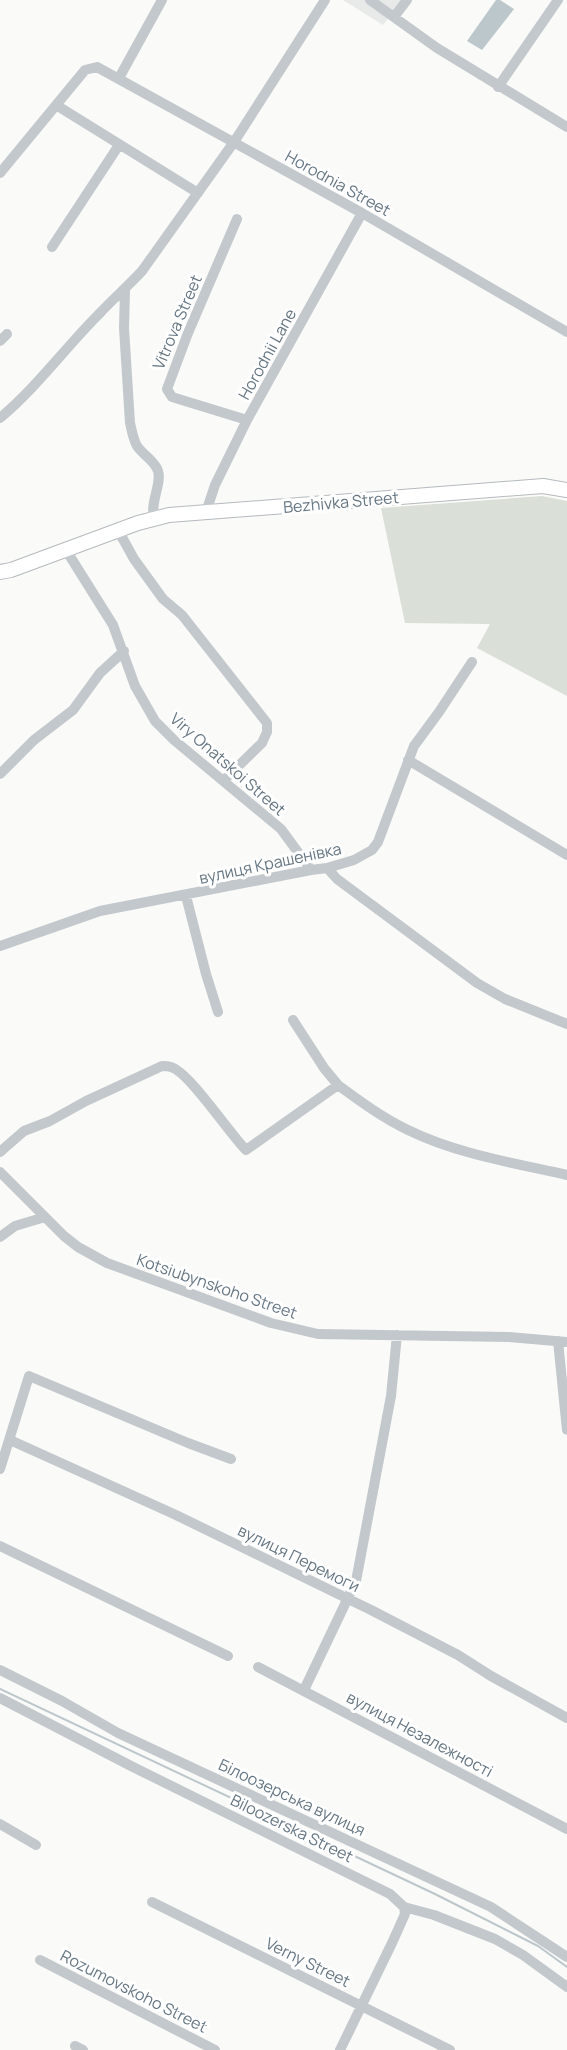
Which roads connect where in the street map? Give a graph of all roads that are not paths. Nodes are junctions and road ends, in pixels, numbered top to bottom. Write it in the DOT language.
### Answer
graph roads {
  1 [pos="162,0"];
  2 [pos="324,0"];
  3 [pos="370,0"];
  4 [pos="407,0"];
  5 [pos="558,0"];
  6 [pos="394,17"];
  7 [pos="119,78"];
  8 [pos="498,87"];
  9 [pos="56,105"];
  10 [pos="567,127"];
  11 [pos="234,142"];
  12 [pos="119,145"];
  13 [pos="0,173"];
  14 [pos="198,193"];
  15 [pos="362,213"];
  16 [pos="237,219"];
  17 [pos="52,247"];
  18 [pos="125,290"];
  19 [pos="567,332"];
  20 [pos="0,418"];
  21 [pos="247,420"];
  22 [pos="567,490"];
  23 [pos="206,512"];
  24 [pos="154,518"];
  25 [pos="118,530"];
  26 [pos="66,550"];
  27 [pos="0,572"];
  28 [pos="124,651"];
  29 [pos="472,662"];
  30 [pos="408,760"];
  31 [pos="0,774"];
  32 [pos="223,781"];
  33 [pos="567,855"];
  34 [pos="327,868"];
  35 [pos="311,870"];
  36 [pos="186,896"];
  37 [pos="0,946"];
  38 [pos="218,1012"];
  39 [pos="293,1020"];
  40 [pos="567,1024"];
  41 [pos="339,1085"];
  42 [pos="0,1152"];
  43 [pos="0,1172"];
  44 [pos="567,1175"];
  45 [pos="45,1217"];
  46 [pos="0,1237"];
  47 [pos="397,1335"];
  48 [pos="562,1341"];
  49 [pos="567,1430"];
  50 [pos="10,1440"];
  51 [pos="231,1459"];
  52 [pos="0,1469"];
  53 [pos="0,1546"];
  54 [pos="349,1599"];
  55 [pos="228,1656"];
  56 [pos="258,1667"];
  57 [pos="0,1670"];
  58 [pos="304,1690"];
  59 [pos="1,1703"];
  60 [pos="567,1718"];
  61 [pos="0,1824"];
  62 [pos="567,1829"];
  63 [pos="36,1845"];
  64 [pos="152,1902"];
  65 [pos="404,1907"];
  66 [pos="567,1957"];
  67 [pos="40,1960"];
  68 [pos="567,1987"];
  69 [pos="362,2005"];
  70 [pos="215,2050"];
  71 [pos="340,2050"];
  72 [pos="450,2050"];
  1 -- 7 [label="street"];
  2 -- 11 [label="street"];
  3 -- 6 [label="street"];
  4 -- 6 [label="street"];
  5 -- 8 [label="street"];
  6 -- 8 [label="street"];
  7 -- 9 [label="street, Horodnia Street"];
  7 -- 11 [label="street, Horodnia Street"];
  8 -- 10 [label="street"];
  9 -- 12 [label="street"];
  9 -- 13 [label="street"];
  11 -- 14 [label="street"];
  11 -- 15 [label="street, Horodnia Street"];
  12 -- 14 [label="street"];
  12 -- 17 [label="street"];
  14 -- 18 [label="street"];
  15 -- 19 [label="street, Horodnia Street"];
  15 -- 21 [label="street, Horodnii Lane"];
  16 -- 21 [label="street, Vitrova Street"];
  18 -- 20 [label="street"];
  18 -- 24 [label="street"];
  21 -- 23 [label="street, Horodnii Lane"];
  22 -- 23 [label="main road, Bezhivka Street"];
  23 -- 24 [label="main road, Bezhivka Street"];
  24 -- 25 [label="main road, Bezhivka Street"];
  25 -- 26 [label="main road, Bezhivka Street"];
  25 -- 32 [label="street"];
  26 -- 27 [label="main road, Bezhivka Street"];
  26 -- 28 [label="street, Viry Onatskoi Street"];
  28 -- 31 [label="street"];
  28 -- 32 [label="street, Viry Onatskoi Street"];
  29 -- 30 [label="street, вулиця Крашенівка"];
  30 -- 33 [label="street"];
  30 -- 34 [label="street, вулиця Крашенівка"];
  32 -- 35 [label="street, Viry Onatskoi Street"];
  34 -- 35 [label="street, вулиця Крашенівка"];
  34 -- 40 [label="street"];
  35 -- 36 [label="street, вулиця Крашенівка"];
  36 -- 37 [label="street, вулиця Крашенівка"];
  36 -- 38 [label="street"];
  39 -- 41 [label="street"];
  41 -- 42 [label="street"];
  41 -- 44 [label="street"];
  43 -- 45 [label="street, Kotsiubynskoho Street"];
  45 -- 46 [label="street"];
  45 -- 47 [label="street, Kotsiubynskoho Street"];
  47 -- 48 [label="street, Kotsiubynskoho Street"];
  47 -- 54 [label="street"];
  48 -- 49 [label="street"];
  50 -- 51 [label="street"];
  50 -- 52 [label="street"];
  50 -- 54 [label="street, вулиця Перемоги"];
  53 -- 55 [label="street"];
  54 -- 58 [label="street"];
  54 -- 60 [label="street, вулиця Перемоги"];
  56 -- 58 [label="street, вулиця Незалежності"];
  57 -- 66 [label="street, Білоозерська вулиця"];
  58 -- 62 [label="street, вулиця Незалежності"];
  59 -- 65 [label="street, Biloozerska Street"];
  61 -- 63 [label="street"];
  64 -- 69 [label="street, Verny Street"];
  65 -- 68 [label="street, Biloozerska Street"];
  65 -- 69 [label="street"];
  67 -- 70 [label="street, Rozumovskoho Street"];
  69 -- 71 [label="street"];
  69 -- 72 [label="street, Verny Street"];
}
